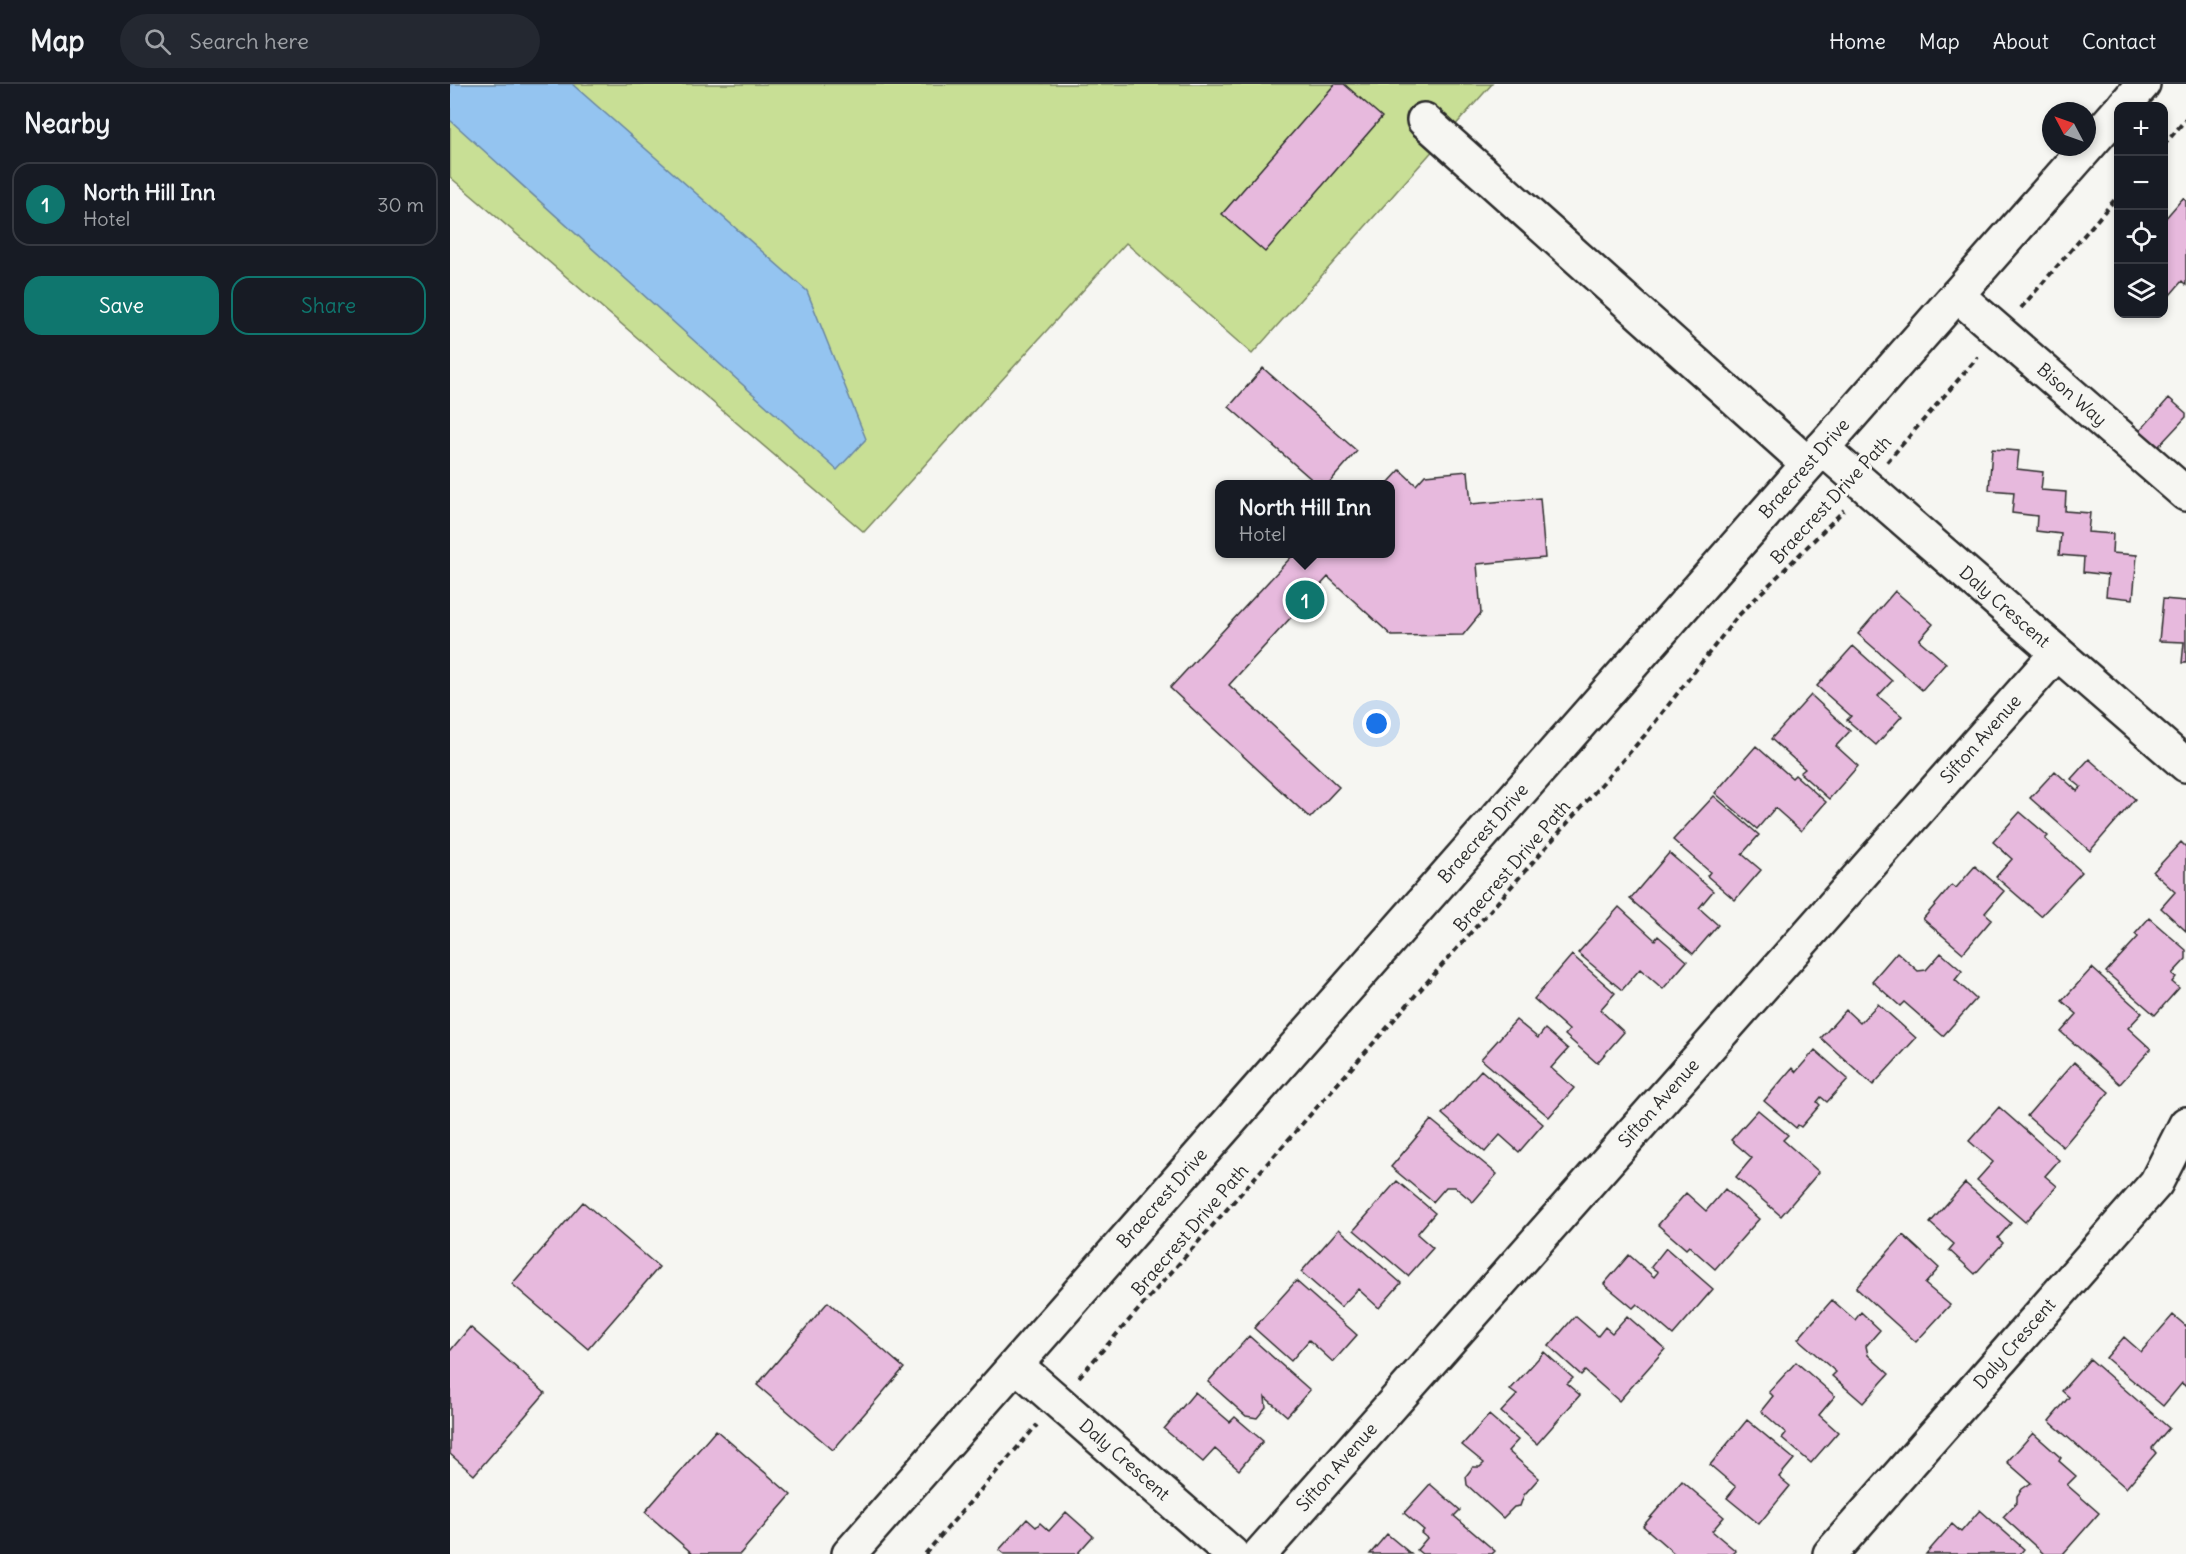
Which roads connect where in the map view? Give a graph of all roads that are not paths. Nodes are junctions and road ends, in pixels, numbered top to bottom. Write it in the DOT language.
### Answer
graph roads {
  1 [pos="2143,84"];
  2 [pos="2127,102"];
  3 [pos="2114,117"];
  4 [pos="1424,120"];
  5 [pos="1957,295"];
  6 [pos="1815,456"];
  7 [pos="2186,494"];
  8 [pos="2057,653"];
  9 [pos="2186,765"];
  10 [pos="2186,1124"];
  11 [pos="1016,1365"];
  12 [pos="849,1554"];
  13 [pos="1232,1554"];
  14 [pos="1260,1554"];
  15 [pos="1830,1554"];
  1 -- 2 [label="street"];
  3 -- 5 [label="street, Braecrest Drive"];
  4 -- 6 [label="street, Daly Crescent"];
  5 -- 6 [label="street, Braecrest Drive"];
  5 -- 7 [label="street, Bison Way"];
  6 -- 8 [label="street, Daly Crescent"];
  6 -- 11 [label="street, Braecrest Drive"];
  8 -- 9 [label="street, Daly Crescent"];
  8 -- 14 [label="street, Sifton Avenue"];
  10 -- 15 [label="street, Daly Crescent"];
  11 -- 12 [label="street, Braecrest Drive"];
  11 -- 13 [label="street, Daly Crescent"];
}
